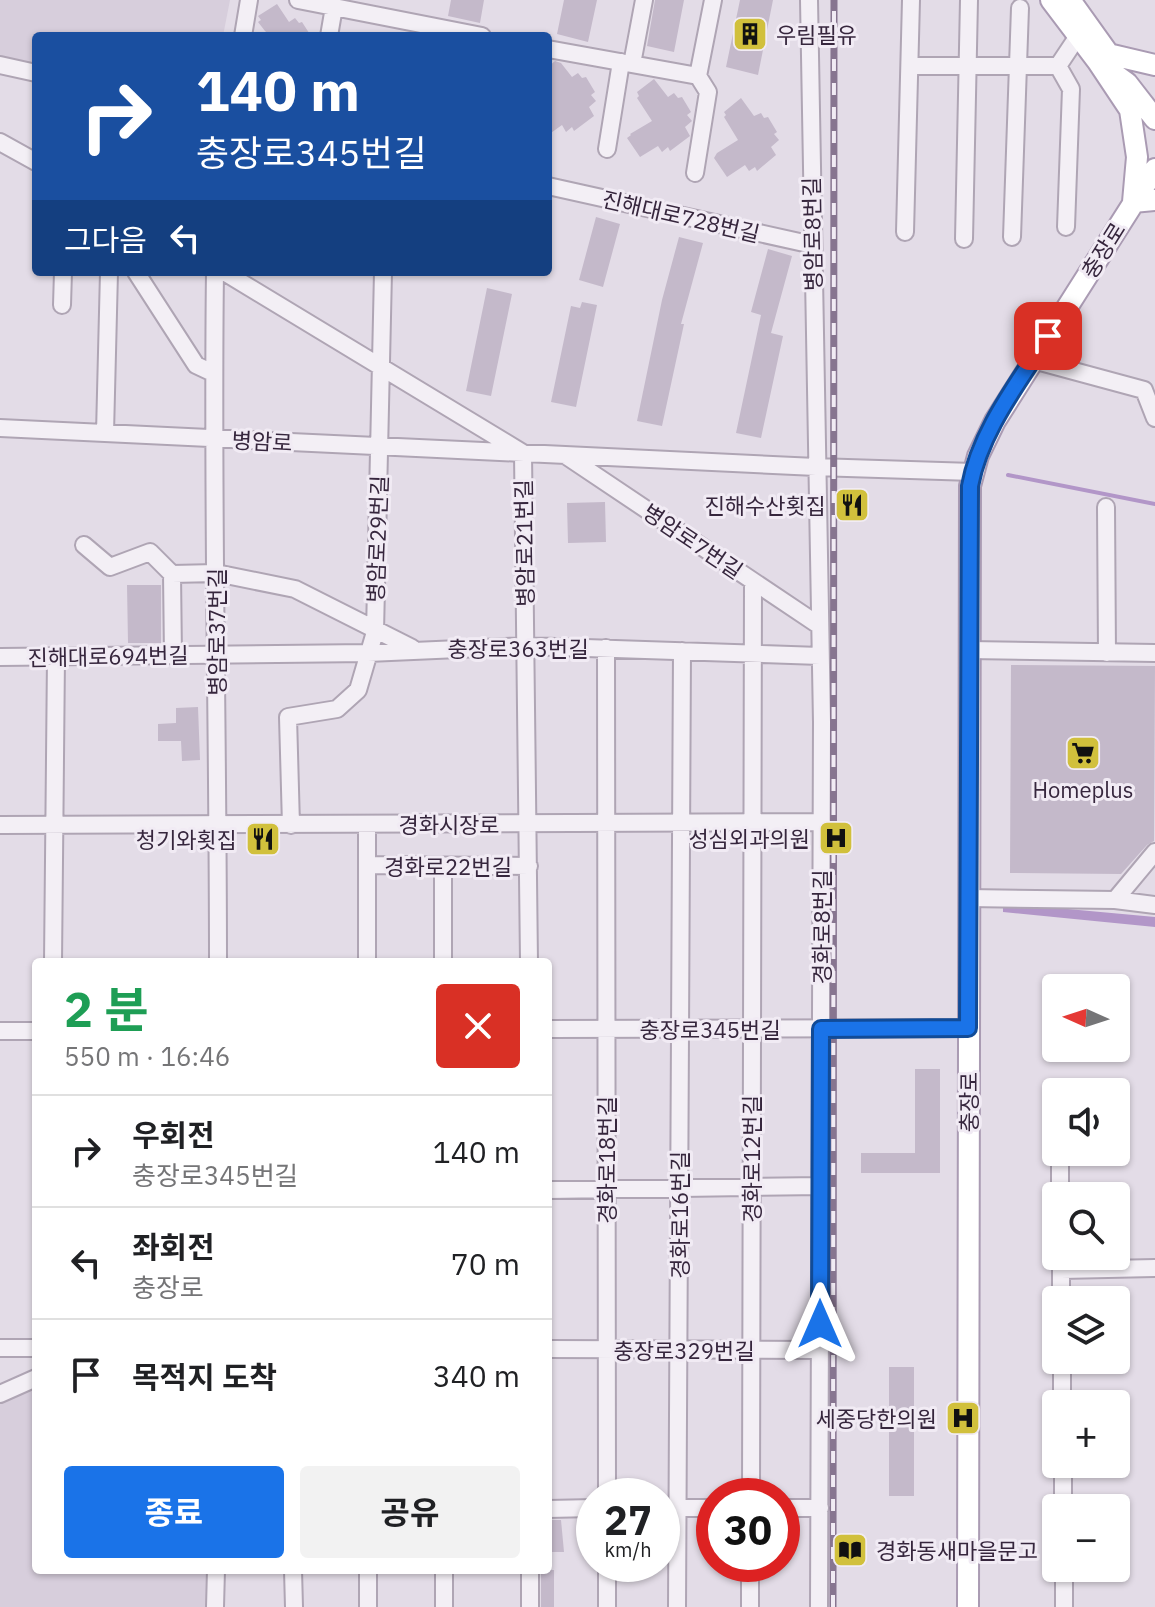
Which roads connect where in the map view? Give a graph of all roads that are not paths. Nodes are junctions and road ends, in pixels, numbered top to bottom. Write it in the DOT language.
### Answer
graph roads {
  1 [pos="249,0"];
  2 [pos="298,0"];
  3 [pos="644,0"];
  4 [pos="713,0"];
  5 [pos="809,0"];
  6 [pos="911,0"];
  7 [pos="969,0"];
  8 [pos="1051,0"];
  9 [pos="1072,1"];
  10 [pos="355,5"];
  11 [pos="334,7"];
  12 [pos="1020,8"];
  13 [pos="433,31"];
  14 [pos="244,32"];
  15 [pos="330,32"];
  16 [pos="1078,36"];
  17 [pos="552,50"];
  18 [pos="1103,58"];
  19 [pos="626,63"];
  20 [pos="0,65"];
  21 [pos="1155,65"];
  22 [pos="910,66"];
  23 [pos="1058,66"];
  24 [pos="968,68"];
  25 [pos="1018,68"];
  26 [pos="32,72"];
  27 [pos="698,76"];
  28 [pos="1155,119"];
  29 [pos="0,142"];
  30 [pos="607,149"];
  31 [pos="32,160"];
  32 [pos="1155,169"];
  33 [pos="695,173"];
  34 [pos="552,187"];
  35 [pos="1155,200"];
  36 [pos="1133,202"];
  37 [pos="1066,227"];
  38 [pos="905,232"];
  39 [pos="1012,237"];
  40 [pos="964,239"];
  41 [pos="813,245"];
  42 [pos="63,276"];
  43 [pos="109,276"];
  44 [pos="139,276"];
  45 [pos="215,276"];
  46 [pos="231,276"];
  47 [pos="383,276"];
  48 [pos="62,305"];
  49 [pos="1033,360"];
  50 [pos="381,367"];
  51 [pos="213,373"];
  52 [pos="1155,418"];
  53 [pos="0,428"];
  54 [pos="105,433"];
  55 [pos="212,438"];
  56 [pos="380,446"];
  57 [pos="523,453"];
  58 [pos="565,455"];
  59 [pos="816,467"];
  60 [pos="973,472"];
  61 [pos="1106,507"];
  62 [pos="84,545"];
  63 [pos="216,573"];
  64 [pos="172,574"];
  65 [pos="753,581"];
  66 [pos="820,626"];
  67 [pos="375,632"];
  68 [pos="526,646"];
  69 [pos="606,648"];
  70 [pos="414,649"];
  71 [pos="969,650"];
  72 [pos="682,651"];
  73 [pos="368,653"];
  74 [pos="1107,653"];
  75 [pos="1155,653"];
  76 [pos="753,654"];
  77 [pos="216,655"];
  78 [pos="173,656"];
  79 [pos="820,656"];
  80 [pos="0,657"];
  81 [pos="56,657"];
  82 [pos="822,822"];
  83 [pos="606,823"];
  84 [pos="680,823"];
  85 [pos="751,823"];
  86 [pos="529,824"];
  87 [pos="0,825"];
  88 [pos="55,825"];
  89 [pos="218,825"];
  90 [pos="291,825"];
  91 [pos="367,825"];
  92 [pos="1155,852"];
  93 [pos="367,865"];
  94 [pos="443,866"];
  95 [pos="529,866"];
  96 [pos="968,898"];
  97 [pos="1115,900"];
  98 [pos="1155,905"];
  99 [pos="53,958"];
  100 [pos="218,958"];
  101 [pos="367,958"];
  102 [pos="443,958"];
  103 [pos="529,958"];
  104 [pos="968,1028"];
  105 [pos="552,1029"];
  106 [pos="606,1029"];
  107 [pos="679,1029"];
  108 [pos="751,1029"];
  109 [pos="821,1029"];
  110 [pos="0,1031"];
  111 [pos="32,1031"];
  112 [pos="821,1186"];
  113 [pos="751,1187"];
  114 [pos="679,1188"];
  115 [pos="606,1189"];
  116 [pos="552,1190"];
  117 [pos="1130,1267"];
  118 [pos="1155,1268"];
  119 [pos="0,1348"];
  120 [pos="32,1348"];
  121 [pos="552,1349"];
  122 [pos="606,1349"];
  123 [pos="678,1350"];
  124 [pos="751,1350"];
  125 [pos="820,1350"];
  126 [pos="32,1380"];
  127 [pos="0,1394"];
  128 [pos="607,1478"];
  129 [pos="672,1478"];
  130 [pos="751,1478"];
  131 [pos="576,1508"];
  132 [pos="800,1508"];
  133 [pos="820,1508"];
  134 [pos="552,1509"];
  135 [pos="216,1574"];
  136 [pos="293,1574"];
  137 [pos="368,1574"];
  138 [pos="444,1574"];
  139 [pos="530,1574"];
  140 [pos="607,1582"];
  141 [pos="675,1582"];
  142 [pos="750,1582"];
  143 [pos="1064,1582"];
  144 [pos="215,1607"];
  145 [pos="294,1607"];
  146 [pos="368,1607"];
  147 [pos="444,1607"];
  148 [pos="530,1607"];
  149 [pos="607,1607"];
  150 [pos="677,1607"];
  151 [pos="750,1607"];
  152 [pos="819,1607"];
  153 [pos="968,1607"];
  154 [pos="1064,1607"];
  1 -- 14 [label="street"];
  2 -- 11 [label="street"];
  3 -- 19 [label="street"];
  4 -- 27 [label="street"];
  5 -- 41 [label="street, 병암로8번길"];
  6 -- 22 [label="street"];
  7 -- 24 [label="street"];
  8 -- 16 [label="main road"];
  9 -- 18 [label="main road"];
  10 -- 11 [label="street"];
  10 -- 13 [label="street"];
  11 -- 15 [label="street"];
  12 -- 25 [label="street"];
  16 -- 18 [label="main road"];
  16 -- 23 [label="street"];
  17 -- 19 [label="street"];
  18 -- 21 [label="main road"];
  18 -- 28 [label="main road"];
  18 -- 36 [label="main road"];
  19 -- 27 [label="street"];
  19 -- 30 [label="street"];
  20 -- 26 [label="street"];
  22 -- 24 [label="street"];
  22 -- 38 [label="street"];
  23 -- 25 [label="street"];
  23 -- 37 [label="street"];
  24 -- 25 [label="street"];
  24 -- 40 [label="street"];
  25 -- 39 [label="street"];
  27 -- 33 [label="street"];
  29 -- 31 [label="street"];
  32 -- 36 [label="main road, 충장로"];
  34 -- 41 [label="street, 진해대로728번길"];
  35 -- 36 [label="main road"];
  36 -- 49 [label="main road, 충장로"];
  41 -- 59 [label="street, 병암로8번길"];
  42 -- 48 [label="street"];
  43 -- 54 [label="street"];
  44 -- 51 [label="street"];
  45 -- 51 [label="street, 병암로37번길"];
  46 -- 50 [label="street, 병암로"];
  47 -- 50 [label="street, 병암로29번길"];
  49 -- 52 [label="street"];
  49 -- 60 [label="main road, 충장로"];
  50 -- 56 [label="street, 병암로29번길"];
  50 -- 57 [label="street, 병암로"];
  51 -- 55 [label="street, 병암로37번길"];
  53 -- 54 [label="street, 병암로"];
  54 -- 55 [label="street, 병암로"];
  55 -- 56 [label="street, 병암로"];
  55 -- 63 [label="street, 병암로37번길"];
  56 -- 57 [label="street, 병암로"];
  56 -- 67 [label="street, 병암로29번길"];
  57 -- 58 [label="street, 병암로"];
  57 -- 68 [label="street, 병암로21번길"];
  58 -- 59 [label="street, 병암로"];
  58 -- 65 [label="street, 병암로7번길"];
  59 -- 60 [label="street, 병암로"];
  59 -- 66 [label="street"];
  60 -- 71 [label="main road, 충장로"];
  61 -- 74 [label="street"];
  62 -- 64 [label="street"];
  63 -- 64 [label="street"];
  63 -- 67 [label="street"];
  63 -- 77 [label="street, 병암로37번길"];
  64 -- 78 [label="street"];
  65 -- 66 [label="street, 병암로7번길"];
  65 -- 76 [label="street"];
  66 -- 79 [label="street"];
  67 -- 70 [label="street"];
  67 -- 73 [label="street"];
  68 -- 69 [label="street, 충장로363번길"];
  68 -- 70 [label="street, 충장로363번길"];
  68 -- 86 [label="street, 병암로21번길"];
  69 -- 72 [label="street, 충장로363번길"];
  69 -- 83 [label="street"];
  70 -- 73 [label="street, 충장로363번길"];
  71 -- 74 [label="street"];
  71 -- 96 [label="main road, 충장로"];
  72 -- 76 [label="street, 충장로363번길"];
  72 -- 84 [label="street"];
  73 -- 77 [label="street, 충장로363번길"];
  73 -- 90 [label="street"];
  74 -- 75 [label="street"];
  76 -- 79 [label="street, 충장로363번길"];
  76 -- 85 [label="street"];
  77 -- 78 [label="street, 진해대로694번길"];
  77 -- 89 [label="street, 병암로37번길"];
  78 -- 81 [label="street, 진해대로694번길"];
  79 -- 82 [label="street"];
  80 -- 81 [label="street, 진해대로694번길"];
  81 -- 88 [label="street"];
  82 -- 85 [label="street, 경화시장로"];
  82 -- 109 [label="street, 경화로8번길"];
  83 -- 84 [label="street, 경화시장로"];
  83 -- 86 [label="street, 경화시장로"];
  83 -- 106 [label="street, 경화로18번길"];
  84 -- 85 [label="street, 경화시장로"];
  84 -- 107 [label="street, 경화로16번길"];
  85 -- 108 [label="street, 경화로12번길"];
  86 -- 91 [label="street, 경화시장로"];
  86 -- 95 [label="street, 경화로22번길"];
  87 -- 88 [label="street, 경화시장로"];
  88 -- 89 [label="street, 경화시장로"];
  88 -- 99 [label="street"];
  89 -- 90 [label="street, 경화시장로"];
  89 -- 100 [label="street, 병암로37번길"];
  90 -- 91 [label="street, 경화시장로"];
  91 -- 93 [label="street"];
  92 -- 97 [label="street"];
  93 -- 94 [label="street, 경화로22번길"];
  93 -- 101 [label="street"];
  94 -- 95 [label="street, 경화로22번길"];
  94 -- 102 [label="street"];
  95 -- 103 [label="street, 경화로22번길"];
  96 -- 97 [label="street"];
  96 -- 104 [label="main road, 충장로"];
  97 -- 98 [label="street"];
  104 -- 109 [label="street, 충장로345번길"];
  104 -- 153 [label="main road, 충장로"];
  105 -- 106 [label="street, 충장로345번길"];
  106 -- 107 [label="street, 충장로345번길"];
  106 -- 115 [label="street, 경화로18번길"];
  107 -- 108 [label="street, 충장로345번길"];
  107 -- 114 [label="street, 경화로16번길"];
  108 -- 109 [label="street, 충장로345번길"];
  108 -- 113 [label="street, 경화로12번길"];
  109 -- 112 [label="street, 경화로8번길"];
  110 -- 111 [label="street"];
  112 -- 113 [label="street"];
  112 -- 125 [label="street, 경화로8번길"];
  113 -- 114 [label="street"];
  113 -- 124 [label="street, 경화로12번길"];
  114 -- 115 [label="street"];
  114 -- 123 [label="street, 경화로16번길"];
  115 -- 116 [label="street"];
  115 -- 122 [label="street, 경화로18번길"];
  117 -- 118 [label="street"];
  119 -- 120 [label="street"];
  121 -- 122 [label="street, 충장로329번길"];
  122 -- 123 [label="street, 충장로329번길"];
  122 -- 128 [label="street, 경화로18번길"];
  123 -- 124 [label="street, 충장로329번길"];
  123 -- 129 [label="street, 경화로16번길"];
  124 -- 125 [label="street, 충장로329번길"];
  124 -- 130 [label="street, 경화로12번길"];
  125 -- 133 [label="street, 경화로8번길"];
  126 -- 127 [label="street"];
  131 -- 134 [label="street"];
  132 -- 133 [label="street"];
  133 -- 152 [label="street, 경화로8번길"];
  135 -- 144 [label="street"];
  136 -- 145 [label="street"];
  137 -- 146 [label="street"];
  138 -- 147 [label="street"];
  139 -- 148 [label="street"];
  140 -- 149 [label="street"];
  141 -- 150 [label="street, 경화로16번길"];
  142 -- 151 [label="street"];
  143 -- 154 [label="street"];
}
